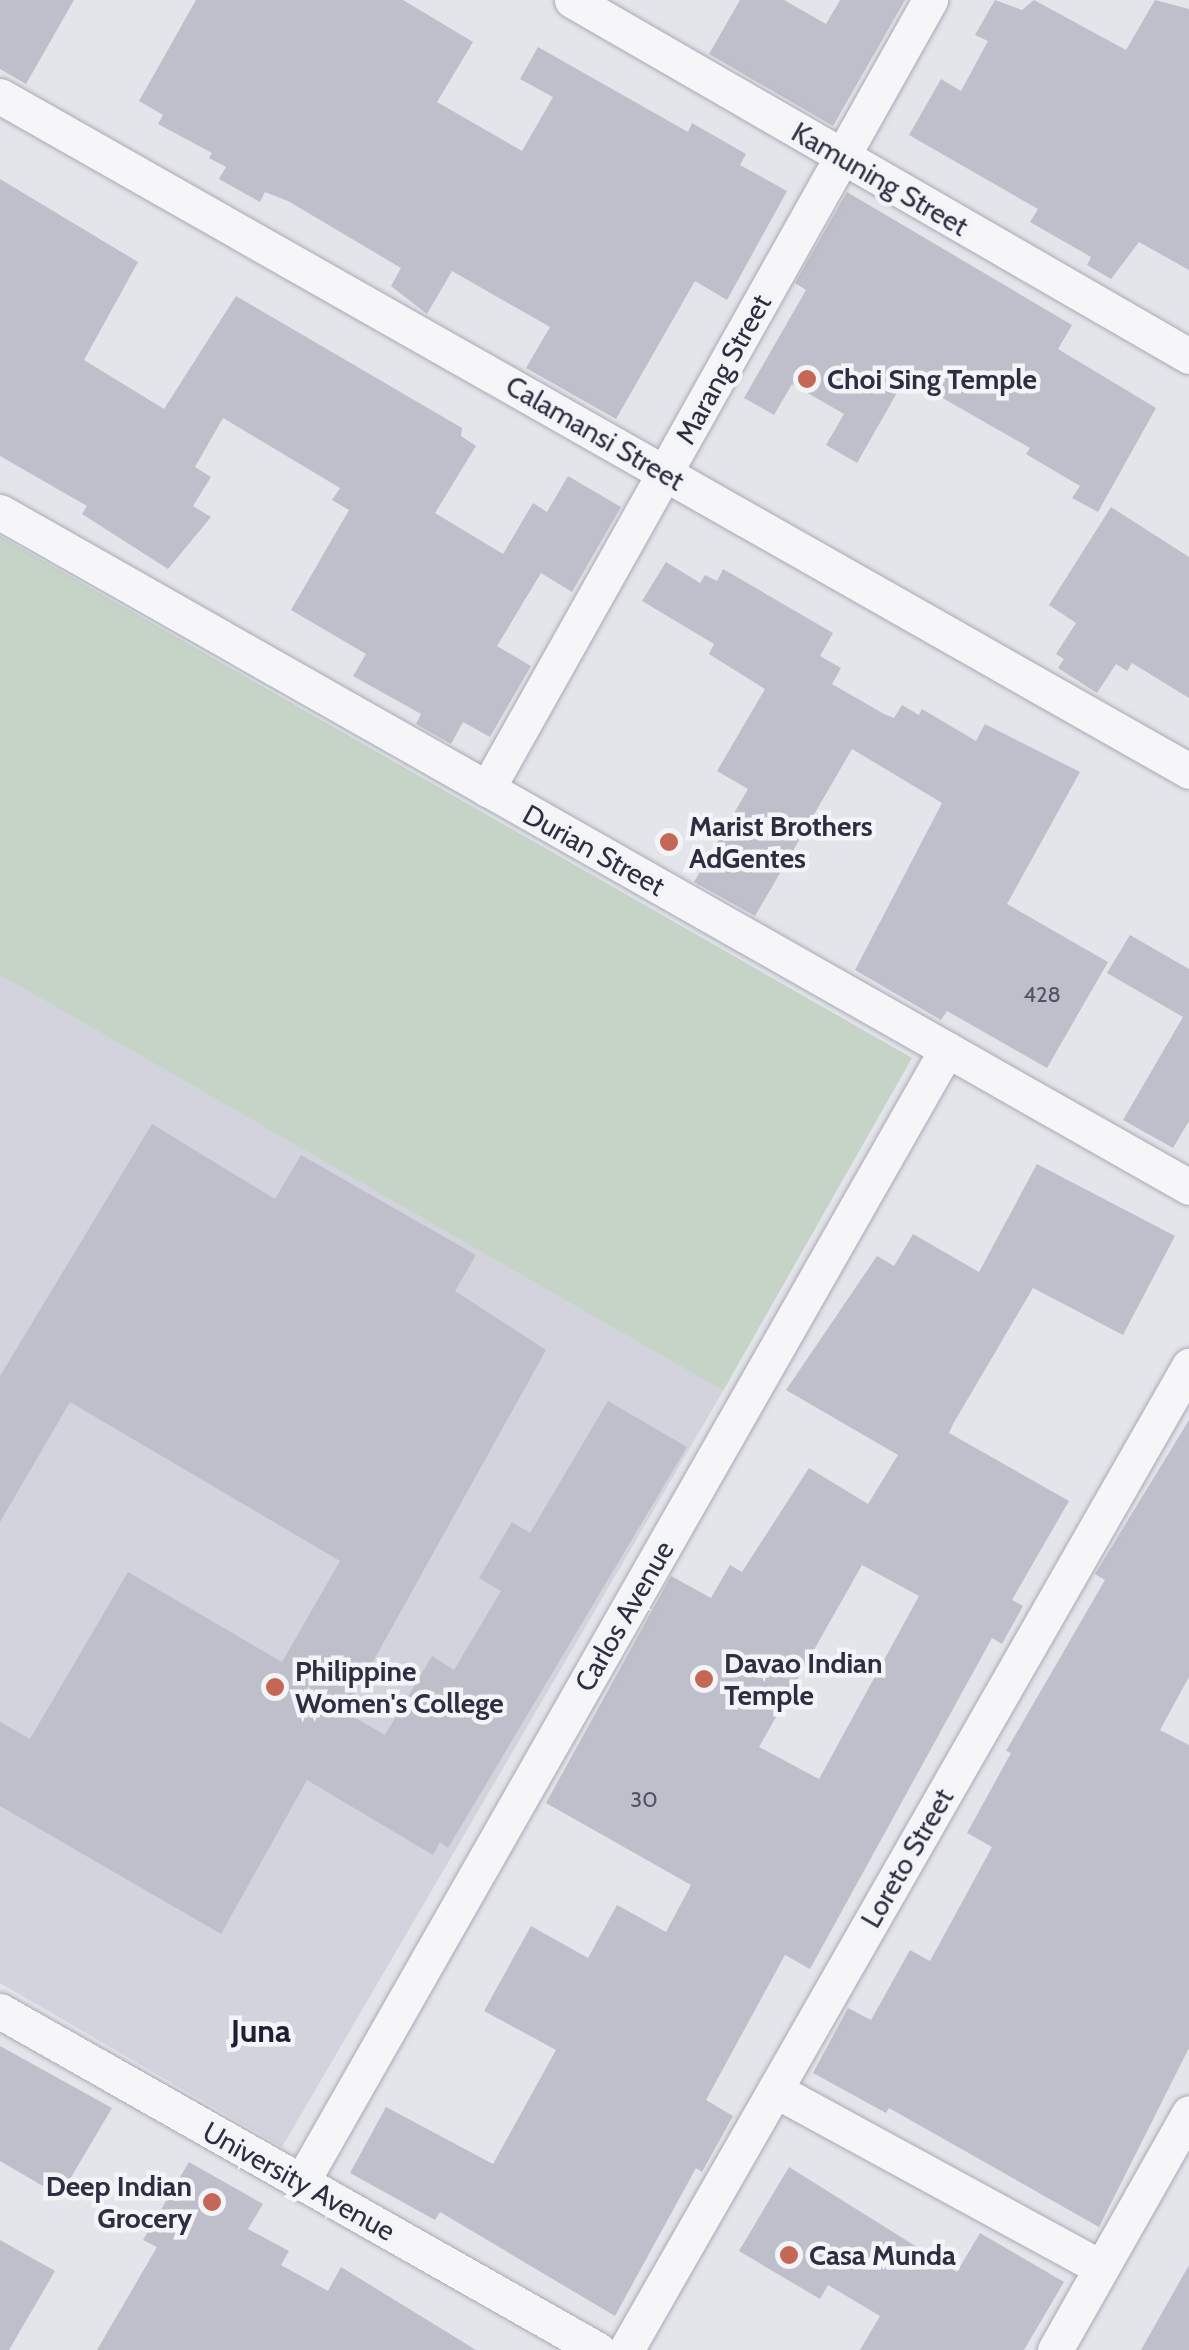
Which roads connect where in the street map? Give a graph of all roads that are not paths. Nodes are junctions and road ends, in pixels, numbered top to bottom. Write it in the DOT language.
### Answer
graph roads {
  1 [pos="572,0"];
  2 [pos="930,0"];
  3 [pos="0,96"];
  4 [pos="841,158"];
  5 [pos="1189,356"];
  6 [pos="664,473"];
  7 [pos="0,512"];
  8 [pos="1189,771"];
  9 [pos="487,790"];
  10 [pos="947,1049"];
  11 [pos="1189,1187"];
  12 [pos="1189,1366"];
  13 [pos="0,2011"];
  14 [pos="775,2090"];
  15 [pos="1189,2113"];
  16 [pos="301,2183"];
  17 [pos="1101,2268"];
  18 [pos="598,2350"];
  19 [pos="626,2350"];
  20 [pos="1054,2350"];
  1 -- 4 [label="street, Kamuning Street"];
  2 -- 4 [label="street, Marang Street"];
  3 -- 6 [label="street, Calamansi Street"];
  4 -- 5 [label="street, Kamuning Street"];
  4 -- 6 [label="street, Marang Street"];
  6 -- 8 [label="street, Calamansi Street"];
  6 -- 9 [label="street, Marang Street"];
  7 -- 9 [label="street, Durian Street"];
  9 -- 10 [label="street, Durian Street"];
  10 -- 11 [label="street, Durian Street"];
  10 -- 16 [label="street, Carlos Avenue"];
  12 -- 14 [label="street, Loreto Street"];
  13 -- 16 [label="street, University Avenue"];
  14 -- 17 [label="street"];
  14 -- 19 [label="street, Loreto Street"];
  15 -- 17 [label="street"];
  16 -- 18 [label="street, University Avenue"];
  17 -- 20 [label="street"];
}
